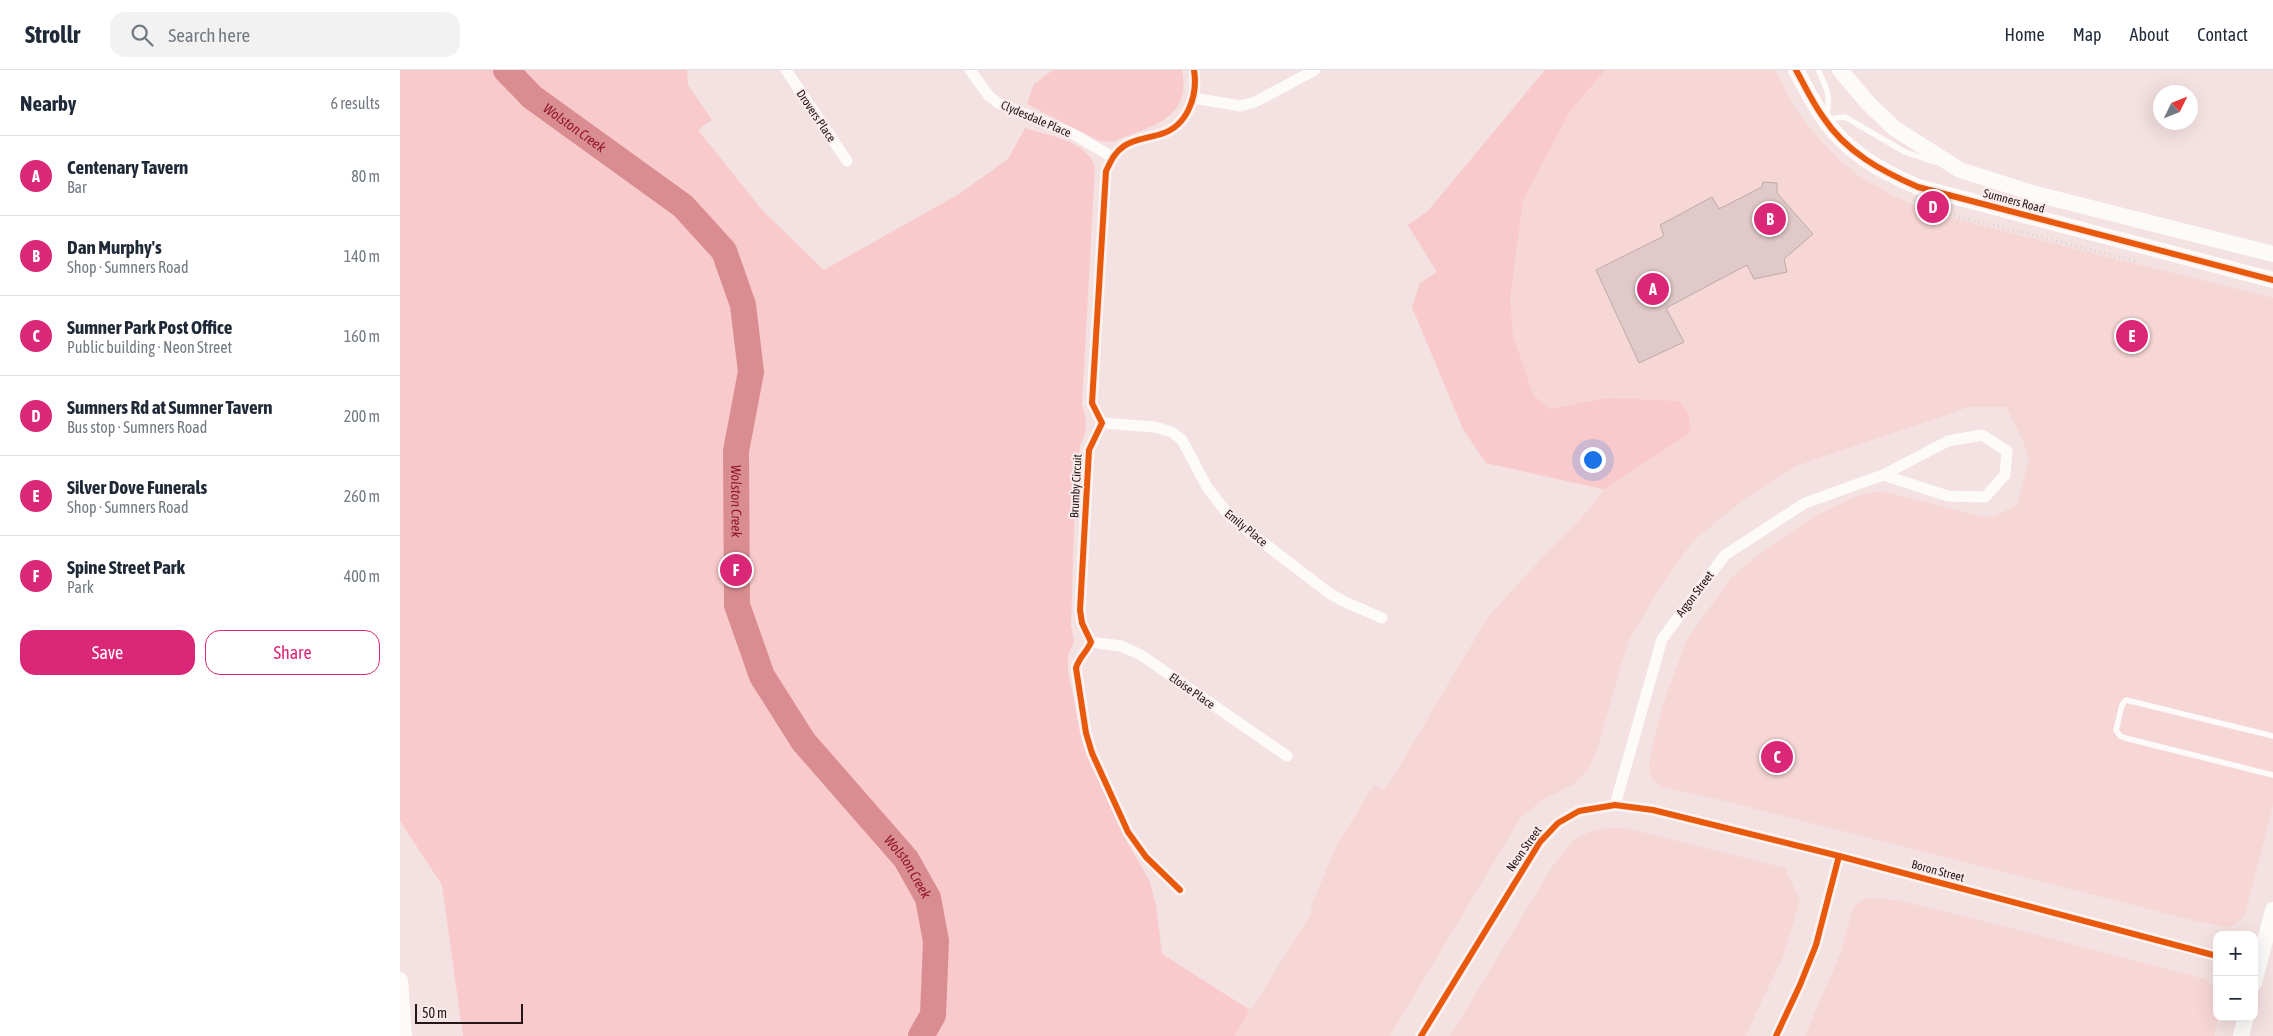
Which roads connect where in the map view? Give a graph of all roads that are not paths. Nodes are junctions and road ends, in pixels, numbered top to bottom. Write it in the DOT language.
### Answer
graph roads {
  1 [pos="786,70"];
  2 [pos="970,70"];
  3 [pos="1194,70"];
  4 [pos="1315,70"];
  5 [pos="1796,70"];
  6 [pos="1818,70"];
  7 [pos="1840,70"];
  8 [pos="1193,98"];
  9 [pos="1824,119"];
  10 [pos="1112,157"];
  11 [pos="847,161"];
  12 [pos="1960,170"];
  13 [pos="2078,205"];
  14 [pos="2072,228"];
  15 [pos="2273,254"];
  16 [pos="2273,280"];
  17 [pos="1102,423"];
  18 [pos="1883,475"];
  19 [pos="1382,618"];
  20 [pos="1091,642"];
  21 [pos="2273,736"];
  22 [pos="1286,756"];
  23 [pos="2273,774"];
  24 [pos="1615,805"];
  25 [pos="1839,856"];
  26 [pos="1180,890"];
  27 [pos="2273,910"];
  28 [pos="2213,955"];
  29 [pos="2258,959"];
  30 [pos="400,980"];
  31 [pos="2245,1021"];
  32 [pos="404,1036"];
  33 [pos="1421,1036"];
  34 [pos="1776,1036"];
  35 [pos="2241,1036"];
  1 -- 11 [label="street, Drovers Place"];
  2 -- 10 [label="street, Clydesdale Place"];
  3 -- 8 [label="street"];
  4 -- 8 [label="street"];
  5 -- 9 [label="main road, Sumners Road"];
  6 -- 9 [label="lane"];
  7 -- 12 [label="main road, Sumners Road"];
  8 -- 10 [label="street"];
  9 -- 12 [label="lane"];
  9 -- 14 [label="main road, Sumners Road"];
  10 -- 17 [label="street"];
  12 -- 13 [label="main road, Sumners Road"];
  13 -- 14 [label="main road"];
  13 -- 15 [label="main road, Sumners Road"];
  14 -- 16 [label="main road, Sumners Road"];
  17 -- 19 [label="street, Emily Place"];
  17 -- 20 [label="street, Brumby Circuit"];
  18 -- 18 [label="street, Argon Street"];
  18 -- 24 [label="street, Argon Street"];
  20 -- 22 [label="street, Eloise Place"];
  20 -- 26 [label="street"];
  21 -- 23 [label="lane"];
  24 -- 25 [label="street, Neon Street"];
  24 -- 33 [label="street, Neon Street"];
  25 -- 28 [label="street, Boron Street"];
  25 -- 34 [label="street"];
  27 -- 29 [label="main road"];
  30 -- 32 [label="main road"];
  31 -- 35 [label="main road"];
}
